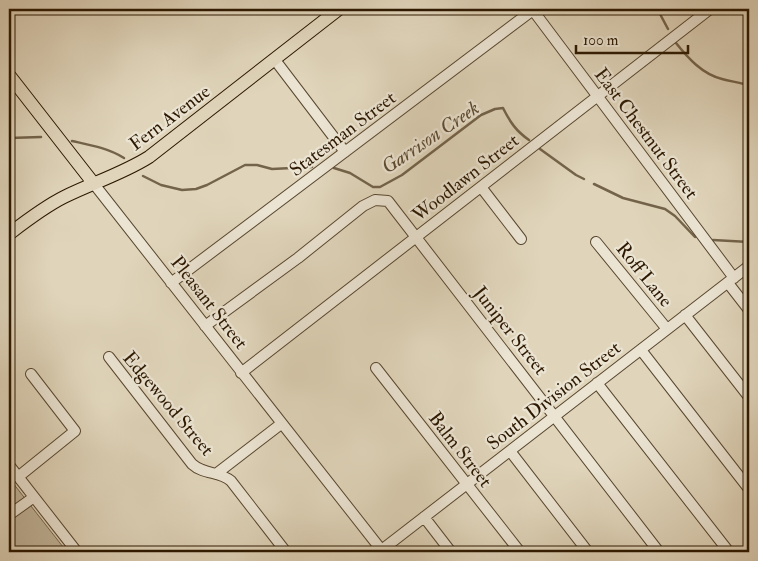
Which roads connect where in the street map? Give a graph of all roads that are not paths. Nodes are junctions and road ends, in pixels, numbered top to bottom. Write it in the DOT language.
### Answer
graph roads {
  1 [pos="339,9"];
  2 [pos="533,9"];
  3 [pos="710,9"];
  4 [pos="275,60"];
  5 [pos="9,75"];
  6 [pos="597,96"];
  7 [pos="345,152"];
  8 [pos="94,184"];
  9 [pos="481,187"];
  10 [pos="9,234"];
  11 [pos="416,237"];
  12 [pos="521,239"];
  13 [pos="596,242"];
  14 [pos="749,266"];
  15 [pos="731,281"];
  16 [pos="171,283"];
  17 [pos="749,310"];
  18 [pos="685,315"];
  19 [pos="205,326"];
  20 [pos="667,329"];
  21 [pos="641,350"];
  22 [pos="109,357"];
  23 [pos="376,368"];
  24 [pos="241,372"];
  25 [pos="31,374"];
  26 [pos="597,383"];
  27 [pos="749,397"];
  28 [pos="555,416"];
  29 [pos="281,424"];
  30 [pos="510,451"];
  31 [pos="9,465"];
  32 [pos="216,474"];
  33 [pos="18,477"];
  34 [pos="466,484"];
  35 [pos="749,489"];
  36 [pos="34,497"];
  37 [pos="9,515"];
  38 [pos="424,517"];
  39 [pos="77,552"];
  40 [pos="286,552"];
  41 [pos="381,552"];
  42 [pos="451,552"];
  43 [pos="520,552"];
  44 [pos="588,552"];
  45 [pos="659,552"];
  46 [pos="729,552"];
  1 -- 4 [label="main road, Fern Avenue"];
  2 -- 6 [label="street, East Chestnut Street"];
  2 -- 7 [label="street, Statesman Street"];
  3 -- 6 [label="street, Woodlawn Street"];
  4 -- 7 [label="street"];
  4 -- 8 [label="main road, Fern Avenue"];
  5 -- 8 [label="main road, Pleasant Street"];
  6 -- 9 [label="street, Woodlawn Street"];
  6 -- 15 [label="street, East Chestnut Street"];
  7 -- 16 [label="street, Statesman Street"];
  8 -- 10 [label="main road, Fern Avenue"];
  8 -- 16 [label="street, Pleasant Street"];
  9 -- 11 [label="street, Woodlawn Street"];
  9 -- 12 [label="street"];
  11 -- 19 [label="street, Juniper Street"];
  11 -- 24 [label="street, Woodlawn Street"];
  11 -- 28 [label="street, Juniper Street"];
  13 -- 20 [label="street, Roff Lane"];
  14 -- 15 [label="street, South Division Street"];
  15 -- 17 [label="street, East Chestnut Street"];
  15 -- 18 [label="street, South Division Street"];
  16 -- 19 [label="street, Pleasant Street"];
  18 -- 20 [label="street, South Division Street"];
  18 -- 27 [label="street"];
  19 -- 24 [label="street, Pleasant Street"];
  20 -- 21 [label="street, South Division Street"];
  21 -- 26 [label="street, South Division Street"];
  21 -- 35 [label="street"];
  22 -- 32 [label="street, Edgewood Street"];
  23 -- 34 [label="street, Balm Street"];
  24 -- 29 [label="street, Pleasant Street"];
  25 -- 33 [label="street"];
  26 -- 28 [label="street, South Division Street"];
  26 -- 46 [label="street"];
  28 -- 30 [label="street, South Division Street"];
  28 -- 45 [label="street, Juniper Street"];
  29 -- 32 [label="street"];
  29 -- 41 [label="street, Pleasant Street"];
  30 -- 34 [label="street, South Division Street"];
  30 -- 44 [label="street"];
  31 -- 33 [label="street"];
  32 -- 40 [label="street, Edgewood Street"];
  33 -- 36 [label="street"];
  34 -- 38 [label="street, South Division Street"];
  34 -- 43 [label="street, Balm Street"];
  36 -- 37 [label="street"];
  36 -- 39 [label="street"];
  38 -- 41 [label="street, South Division Street"];
  38 -- 42 [label="street"];
}
